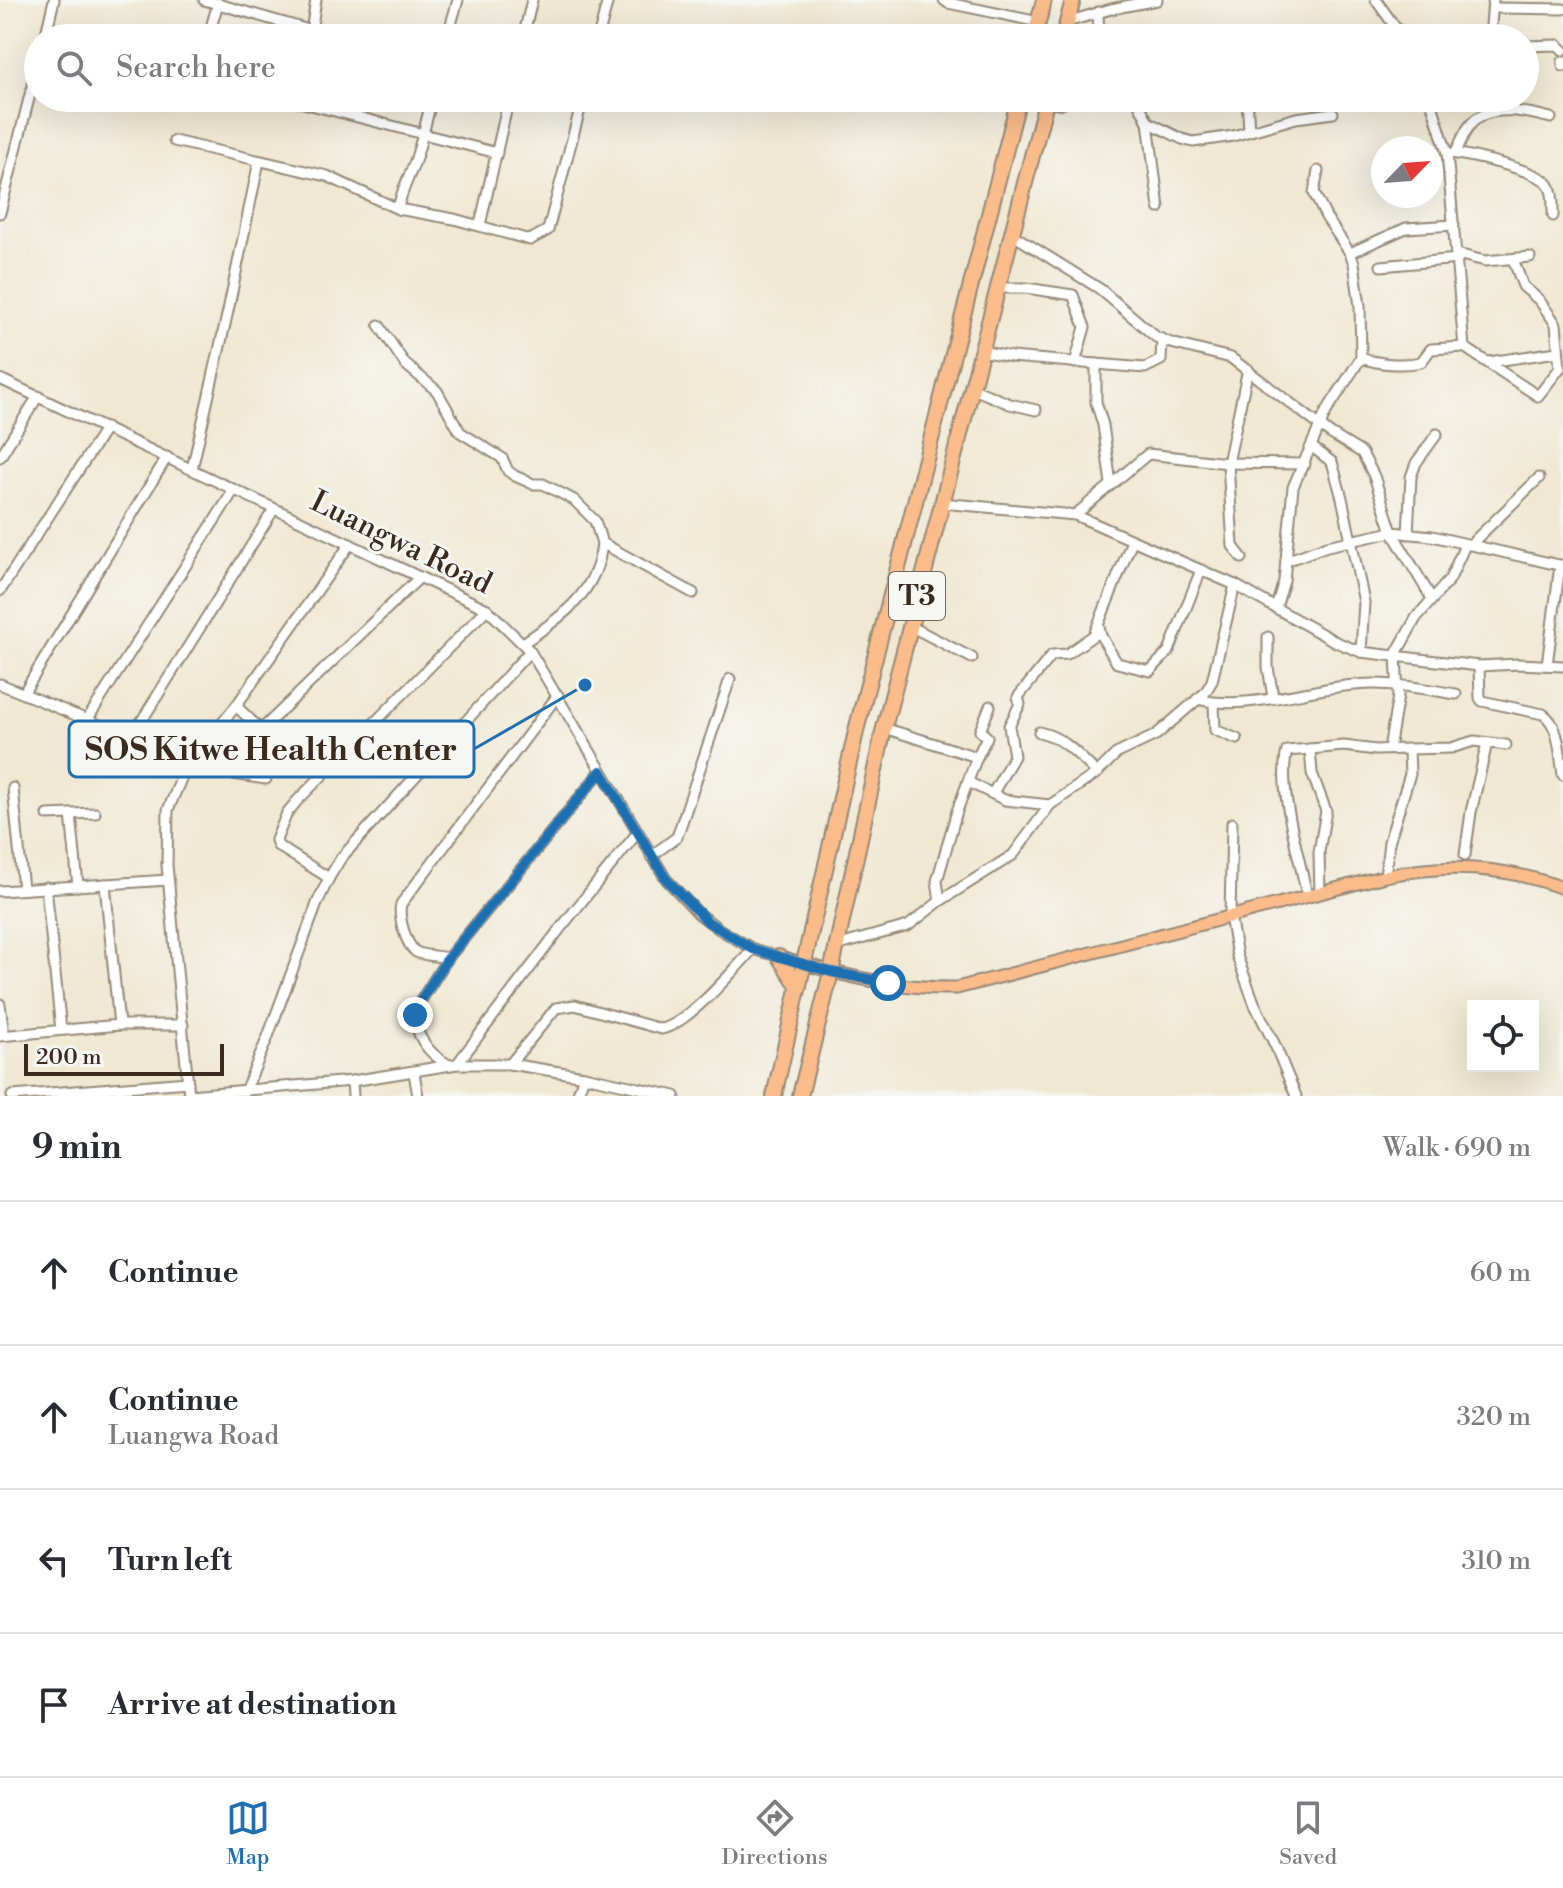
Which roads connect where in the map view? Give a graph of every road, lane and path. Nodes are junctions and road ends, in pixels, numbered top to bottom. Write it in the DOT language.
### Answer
graph roads {
  1 [pos="54,0"];
  2 [pos="204,0"];
  3 [pos="316,0"];
  4 [pos="458,0"];
  5 [pos="532,0"];
  6 [pos="608,0"];
  7 [pos="944,0"];
  8 [pos="1044,0"];
  9 [pos="1073,0"];
  10 [pos="1157,0"];
  11 [pos="1376,0"];
  12 [pos="218,3"];
  13 [pos="1493,4"];
  14 [pos="1563,9"];
  15 [pos="1098,12"];
  16 [pos="1039,22"];
  17 [pos="1067,22"];
  18 [pos="49,24"];
  19 [pos="212,24"];
  20 [pos="281,24"];
  21 [pos="312,24"];
  22 [pos="451,24"];
  23 [pos="526,24"];
  24 [pos="602,24"];
  25 [pos="1098,24"];
  26 [pos="1393,24"];
  27 [pos="1491,24"];
  28 [pos="1539,46"];
  29 [pos="1563,50"];
  30 [pos="26,112"];
  31 [pos="341,112"];
  32 [pos="429,112"];
  33 [pos="506,112"];
  34 [pos="579,112"];
  35 [pos="1015,112"];
  36 [pos="1043,112"];
  37 [pos="1143,112"];
  38 [pos="1248,112"];
  39 [pos="1436,112"];
  40 [pos="1333,113"];
  41 [pos="1551,118"];
  42 [pos="1148,122"];
  43 [pos="1249,131"];
  44 [pos="424,133"];
  45 [pos="174,141"];
  46 [pos="497,153"];
  47 [pos="1452,153"];
  48 [pos="259,161"];
  49 [pos="1318,171"];
  50 [pos="1159,208"];
  51 [pos="398,209"];
  52 [pos="0,213"];
  53 [pos="1553,216"];
  54 [pos="480,225"];
  55 [pos="1454,225"];
  56 [pos="1010,233"];
  57 [pos="1350,253"];
  58 [pos="1457,257"];
  59 [pos="1530,257"];
  60 [pos="1513,259"];
  61 [pos="1381,266"];
  62 [pos="996,288"];
  63 [pos="379,325"];
  64 [pos="1162,339"];
  65 [pos="1464,347"];
  66 [pos="981,351"];
  67 [pos="1557,352"];
  68 [pos="1361,358"];
  69 [pos="1489,362"];
  70 [pos="1075,363"];
  71 [pos="1096,364"];
  72 [pos="1248,369"];
  73 [pos="0,379"];
  74 [pos="971,388"];
  75 [pos="38,396"];
  76 [pos="1036,410"];
  77 [pos="1319,425"];
  78 [pos="106,428"];
  79 [pos="1437,434"];
  80 [pos="1312,447"];
  81 [pos="2,450"];
  82 [pos="167,457"];
  83 [pos="1228,463"];
  84 [pos="1305,464"];
  85 [pos="192,469"];
  86 [pos="1539,478"];
  87 [pos="1111,484"];
  88 [pos="234,490"];
  89 [pos="941,503"];
  90 [pos="274,509"];
  91 [pos="1075,515"];
  92 [pos="1392,532"];
  93 [pos="1408,534"];
  94 [pos="1350,540"];
  95 [pos="1132,541"];
  96 [pos="602,543"];
  97 [pos="350,544"];
  98 [pos="1468,545"];
  99 [pos="1242,558"];
  100 [pos="1286,561"];
  101 [pos="1561,566"];
  102 [pos="1201,570"];
  103 [pos="420,577"];
  104 [pos="1235,585"];
  105 [pos="0,591"];
  106 [pos="693,593"];
  107 [pos="1432,599"];
  108 [pos="1276,607"];
  109 [pos="487,609"];
  110 [pos="910,626"];
  111 [pos="1099,627"];
  112 [pos="1268,637"];
  113 [pos="526,647"];
  114 [pos="1361,652"];
  115 [pos="1396,654"];
  116 [pos="972,658"];
  117 [pos="1547,665"];
  118 [pos="1479,666"];
  119 [pos="1563,666"];
  120 [pos="730,679"];
  121 [pos="0,684"];
  122 [pos="1397,686"];
  123 [pos="23,694"];
  124 [pos="1456,694"];
  125 [pos="558,695"];
  126 [pos="1273,697"];
  127 [pos="1197,699"];
  128 [pos="1214,703"];
  129 [pos="236,706"];
  130 [pos="990,706"];
  131 [pos="87,720"];
  132 [pos="884,728"];
  133 [pos="1039,732"];
  134 [pos="131,738"];
  135 [pos="1237,739"];
  136 [pos="1487,743"];
  137 [pos="1506,745"];
  138 [pos="1310,749"];
  139 [pos="1389,749"];
  140 [pos="1409,749"];
  141 [pos="977,757"];
  142 [pos="186,767"];
  143 [pos="601,771"];
  144 [pos="1097,773"];
  145 [pos="1563,775"];
  146 [pos="266,779"];
  147 [pos="968,782"];
  148 [pos="13,788"];
  149 [pos="993,793"];
  150 [pos="1050,805"];
  151 [pos="95,813"];
  152 [pos="71,814"];
  153 [pos="48,815"];
  154 [pos="1232,823"];
  155 [pos="638,832"];
  156 [pos="1465,855"];
  157 [pos="651,856"];
  158 [pos="1385,876"];
  159 [pos="329,878"];
  160 [pos="168,880"];
  161 [pos="105,884"];
  162 [pos="78,886"];
  163 [pos="46,887"];
  164 [pos="1563,888"];
  165 [pos="23,889"];
  166 [pos="0,891"];
  167 [pos="1314,895"];
  168 [pos="940,901"];
  169 [pos="1230,916"];
  170 [pos="809,941"];
  171 [pos="836,946"];
  172 [pos="753,949"];
  173 [pos="779,957"];
  174 [pos="448,958"];
  175 [pos="805,964"];
  176 [pos="831,972"];
  177 [pos="799,987"];
  178 [pos="0,1004"];
  179 [pos="119,1025"];
  180 [pos="183,1025"];
  181 [pos="61,1030"];
  182 [pos="2,1035"];
  183 [pos="510,1064"];
  184 [pos="454,1065"];
  185 [pos="414,1073"];
  186 [pos="584,1076"];
  187 [pos="352,1081"];
  188 [pos="188,1082"];
  189 [pos="129,1091"];
  190 [pos="245,1091"];
  191 [pos="294,1091"];
  192 [pos="634,1091"];
  193 [pos="68,1094"];
  194 [pos="232,1094"];
  195 [pos="12,1096"];
  196 [pos="189,1096"];
  197 [pos="353,1096"];
  198 [pos="418,1096"];
  199 [pos="577,1096"];
  200 [pos="675,1096"];
  201 [pos="774,1096"];
  202 [pos="800,1096"];
  203 [pos="1296,1096"];
  1 -- 18 [label="street"];
  2 -- 12 [label="street"];
  3 -- 21 [label="street"];
  4 -- 22 [label="street"];
  5 -- 23 [label="street"];
  6 -- 24 [label="street"];
  7 -- 16 [label="street"];
  8 -- 16 [label="highway"];
  9 -- 17 [label="highway"];
  10 -- 15 [label="street"];
  11 -- 26 [label="street"];
  12 -- 19 [label="street"];
  12 -- 20 [label="street"];
  13 -- 14 [label="street"];
  13 -- 27 [label="street"];
  15 -- 17 [label="street"];
  15 -- 25 [label="street"];
  28 -- 29 [label="street"];
  30 -- 52 [label="street"];
  31 -- 44 [label="street"];
  32 -- 44 [label="street"];
  33 -- 46 [label="street"];
  34 -- 54 [label="street"];
  35 -- 170 [label="highway, T3"];
  36 -- 56 [label="highway, T3"];
  37 -- 42 [label="street"];
  38 -- 43 [label="street"];
  39 -- 47 [label="street"];
  40 -- 43 [label="street"];
  41 -- 47 [label="street"];
  42 -- 43 [label="street"];
  42 -- 50 [label="street"];
  44 -- 46 [label="street"];
  44 -- 51 [label="street"];
  45 -- 48 [label="street"];
  46 -- 54 [label="street"];
  47 -- 53 [label="street"];
  47 -- 55 [label="street"];
  48 -- 51 [label="street"];
  48 -- 85 [label="street"];
  49 -- 57 [label="street"];
  51 -- 54 [label="street"];
  55 -- 57 [label="street"];
  55 -- 58 [label="street"];
  56 -- 62 [label="highway, T3"];
  56 -- 64 [label="street"];
  57 -- 68 [label="street"];
  58 -- 60 [label="street"];
  58 -- 61 [label="street"];
  58 -- 65 [label="street"];
  59 -- 60 [label="street"];
  60 -- 67 [label="street"];
  62 -- 66 [label="highway, T3"];
  62 -- 70 [label="street"];
  63 -- 96 [label="street"];
  64 -- 71 [label="street"];
  64 -- 72 [label="street"];
  65 -- 68 [label="street"];
  65 -- 69 [label="street"];
  66 -- 70 [label="street"];
  66 -- 74 [label="highway, T3"];
  67 -- 69 [label="street"];
  67 -- 69 [label="street"];
  68 -- 77 [label="street"];
  70 -- 71 [label="street"];
  71 -- 87 [label="street"];
  72 -- 77 [label="street"];
  72 -- 83 [label="street"];
  73 -- 75 [label="street, Luangwa Road"];
  74 -- 76 [label="street"];
  74 -- 89 [label="highway, T3"];
  75 -- 78 [label="street, Luangwa Road"];
  75 -- 81 [label="street"];
  77 -- 80 [label="street"];
  77 -- 92 [label="street"];
  78 -- 82 [label="street, Luangwa Road"];
  78 -- 105 [label="street"];
  79 -- 93 [label="street"];
  80 -- 84 [label="street"];
  80 -- 94 [label="street"];
  82 -- 85 [label="street, Luangwa Road"];
  82 -- 123 [label="street"];
  83 -- 84 [label="street"];
  83 -- 87 [label="street"];
  83 -- 99 [label="street"];
  84 -- 100 [label="street"];
  85 -- 88 [label="street, Luangwa Road"];
  86 -- 98 [label="street"];
  87 -- 91 [label="street"];
  88 -- 90 [label="street, Luangwa Road"];
  88 -- 131 [label="street"];
  89 -- 91 [label="street"];
  89 -- 110 [label="highway, T3"];
  90 -- 97 [label="street, Luangwa Road"];
  90 -- 134 [label="street"];
  91 -- 95 [label="street"];
  92 -- 93 [label="street"];
  92 -- 94 [label="street"];
  92 -- 107 [label="street"];
  93 -- 98 [label="street"];
  94 -- 100 [label="street"];
  94 -- 114 [label="street"];
  95 -- 102 [label="street"];
  95 -- 111 [label="street"];
  96 -- 106 [label="street"];
  96 -- 113 [label="street"];
  97 -- 103 [label="street, Luangwa Road"];
  97 -- 129 [label="street"];
  98 -- 101 [label="street"];
  98 -- 107 [label="street"];
  100 -- 108 [label="street"];
  101 -- 117 [label="street"];
  102 -- 104 [label="street"];
  102 -- 111 [label="street"];
  103 -- 109 [label="street, Luangwa Road"];
  103 -- 129 [label="street"];
  104 -- 108 [label="street"];
  104 -- 127 [label="street"];
  107 -- 115 [label="street"];
  108 -- 114 [label="street"];
  109 -- 113 [label="street, Luangwa Road"];
  109 -- 159 [label="street"];
  110 -- 116 [label="street"];
  110 -- 132 [label="highway, T3"];
  111 -- 149 [label="street"];
  112 -- 126 [label="street"];
  113 -- 125 [label="street, Luangwa Road"];
  113 -- 159 [label="street"];
  114 -- 115 [label="street"];
  115 -- 118 [label="street"];
  115 -- 122 [label="street"];
  117 -- 118 [label="street"];
  117 -- 119 [label="street"];
  118 -- 145 [label="street"];
  120 -- 157 [label="street"];
  121 -- 123 [label="street"];
  122 -- 124 [label="street"];
  122 -- 126 [label="street"];
  122 -- 139 [label="street"];
  123 -- 131 [label="street"];
  125 -- 143 [label="street, Luangwa Road"];
  125 -- 174 [label="street"];
  126 -- 128 [label="street"];
  127 -- 128 [label="street"];
  127 -- 144 [label="street"];
  128 -- 135 [label="street"];
  129 -- 142 [label="street"];
  130 -- 141 [label="street"];
  131 -- 134 [label="street"];
  132 -- 141 [label="street"];
  132 -- 171 [label="highway, T3"];
  133 -- 144 [label="street"];
  134 -- 142 [label="street"];
  136 -- 137 [label="street"];
  136 -- 140 [label="street"];
  136 -- 156 [label="street"];
  138 -- 139 [label="street"];
  138 -- 167 [label="street"];
  138 -- 167 [label="street"];
  139 -- 140 [label="street"];
  140 -- 158 [label="street"];
  141 -- 147 [label="street"];
  142 -- 146 [label="street"];
  142 -- 160 [label="street"];
  143 -- 155 [label="street, Luangwa Road"];
  143 -- 174 [label="street"];
  144 -- 150 [label="street"];
  147 -- 149 [label="street"];
  147 -- 168 [label="street"];
  148 -- 165 [label="street"];
  149 -- 150 [label="street"];
  150 -- 168 [label="street"];
  151 -- 152 [label="street"];
  152 -- 153 [label="street"];
  152 -- 162 [label="street"];
  154 -- 169 [label="street"];
  155 -- 157 [label="street, Luangwa Road"];
  155 -- 184 [label="street"];
  157 -- 172 [label="street, Luangwa Road"];
  158 -- 164 [label="main road, Luangwa Road"];
  158 -- 167 [label="main road, Luangwa Road"];
  159 -- 190 [label="street"];
  160 -- 161 [label="street"];
  160 -- 180 [label="street"];
  161 -- 162 [label="street"];
  161 -- 179 [label="street"];
  162 -- 163 [label="street"];
  163 -- 165 [label="street"];
  163 -- 181 [label="street"];
  165 -- 166 [label="street"];
  167 -- 169 [label="main road, Luangwa Road"];
  168 -- 171 [label="street"];
  169 -- 176 [label="main road, Luangwa Road"];
  169 -- 203 [label="street"];
  170 -- 173 [label="highway"];
  170 -- 175 [label="highway, T3"];
  171 -- 176 [label="highway, T3"];
  172 -- 173 [label="street, Luangwa Road"];
  172 -- 183 [label="street"];
  173 -- 175 [label="street, Luangwa Road"];
  173 -- 177 [label="highway"];
  174 -- 184 [label="street"];
  175 -- 176 [label="main road, Luangwa Road"];
  175 -- 177 [label="highway, T3"];
  176 -- 202 [label="highway, T3"];
  177 -- 201 [label="highway, T3"];
  178 -- 182 [label="street"];
  179 -- 180 [label="street"];
  179 -- 181 [label="street"];
  180 -- 188 [label="street"];
  181 -- 182 [label="street"];
  183 -- 184 [label="street"];
  183 -- 186 [label="street"];
  184 -- 185 [label="street"];
  185 -- 187 [label="street"];
  185 -- 198 [label="street"];
  186 -- 192 [label="street"];
  186 -- 199 [label="street"];
  187 -- 191 [label="street"];
  187 -- 197 [label="street"];
  188 -- 189 [label="street"];
  188 -- 196 [label="street"];
  189 -- 193 [label="street"];
  190 -- 191 [label="street"];
  190 -- 194 [label="street"];
  192 -- 200 [label="street"];
  193 -- 195 [label="street"];
  194 -- 196 [label="street"];
}
